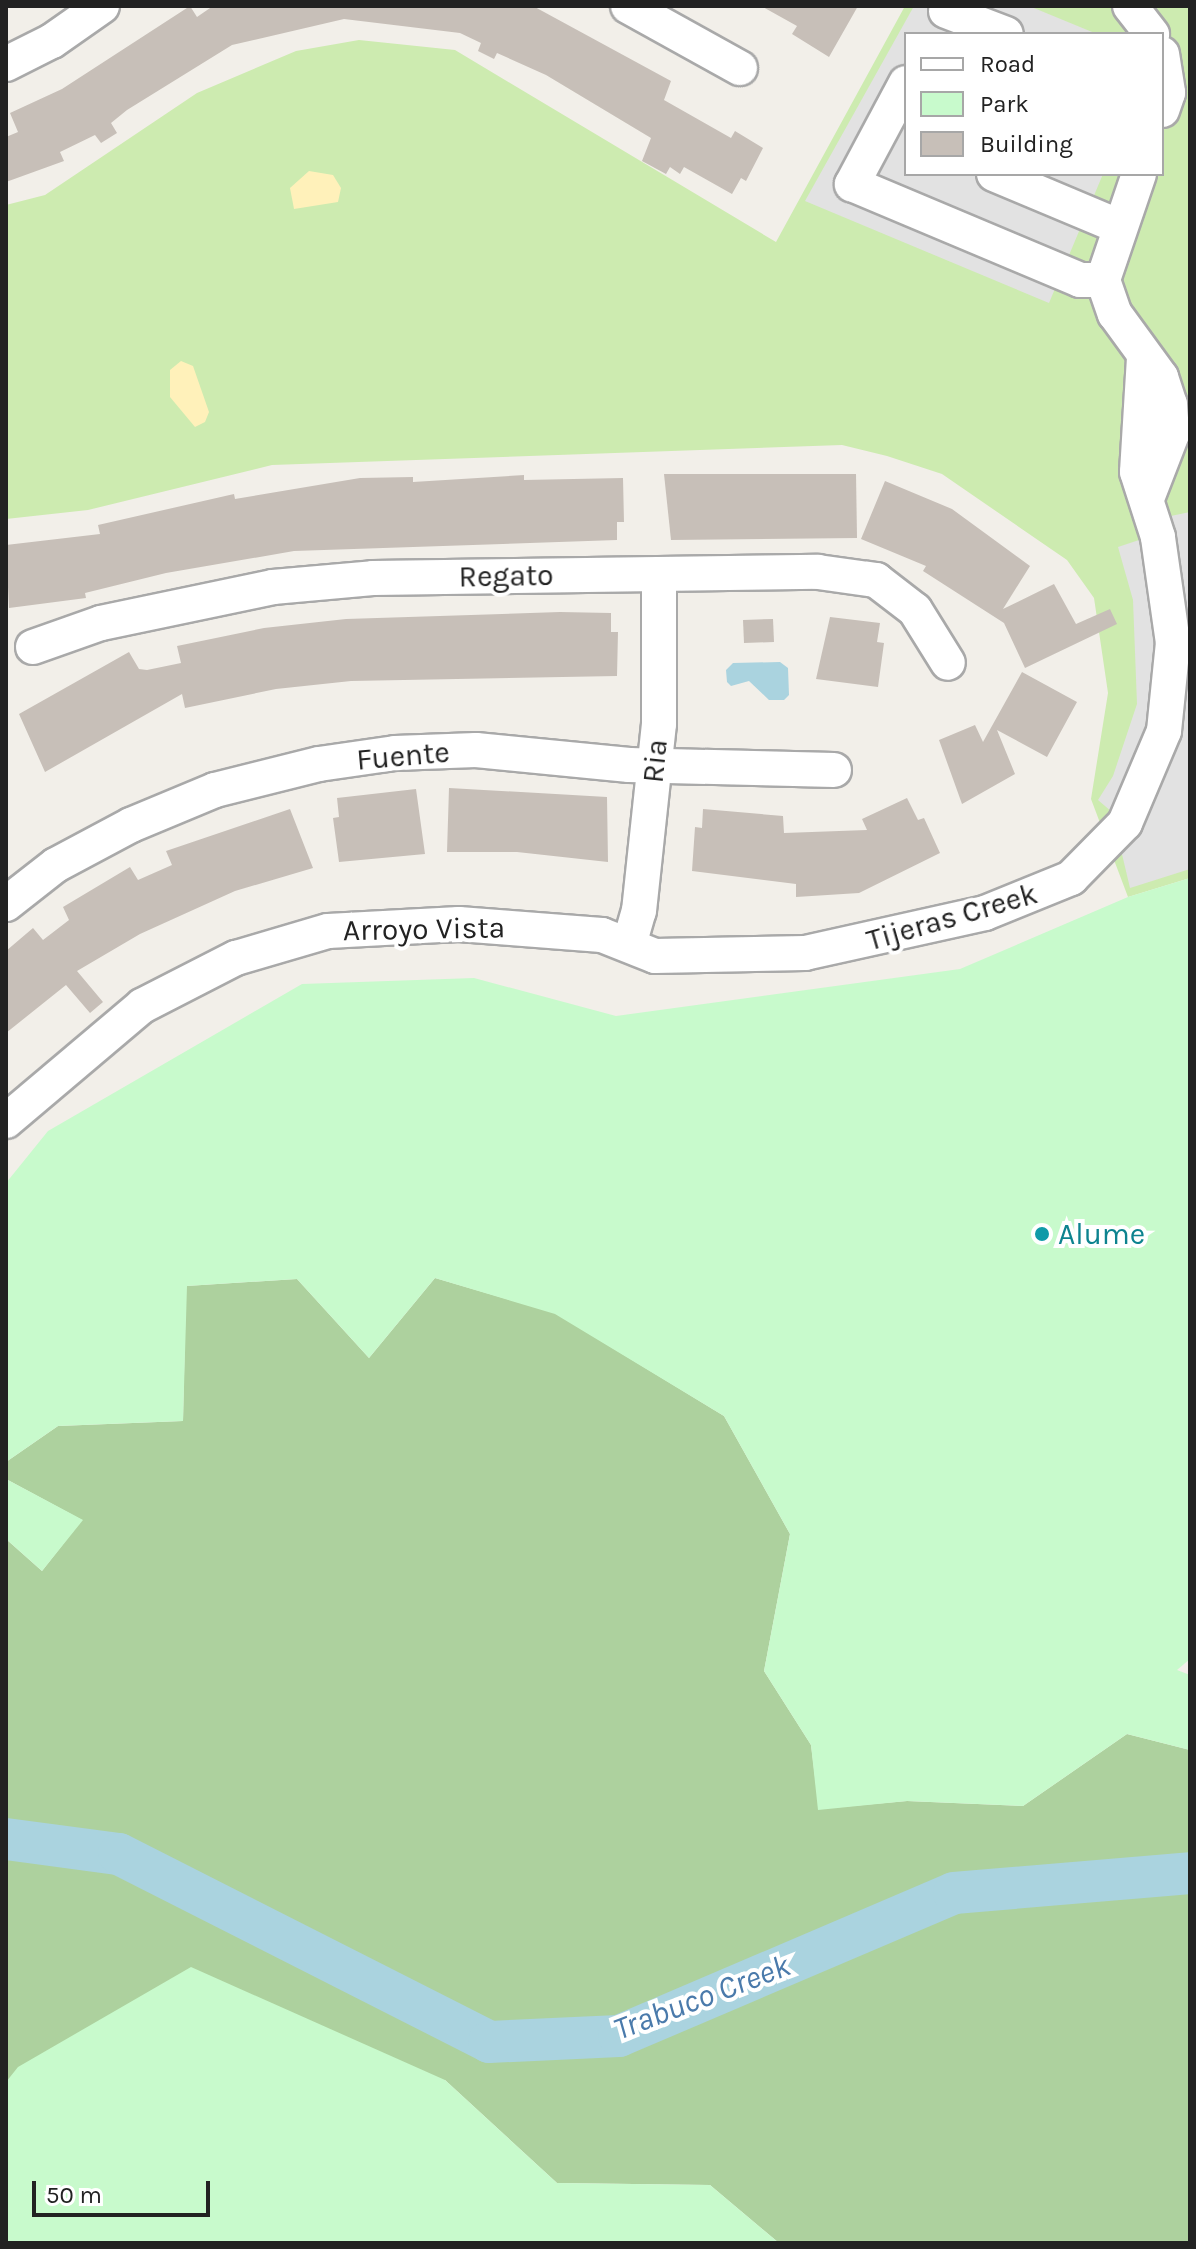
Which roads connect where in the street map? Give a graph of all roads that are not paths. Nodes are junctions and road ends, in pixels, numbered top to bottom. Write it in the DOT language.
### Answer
graph roads {
  1 [pos="102,6"];
  2 [pos="628,6"];
  3 [pos="1130,6"];
  4 [pos="943,17"];
  5 [pos="999,32"];
  6 [pos="1150,32"];
  7 [pos="6,64"];
  8 [pos="1164,67"];
  9 [pos="740,68"];
  10 [pos="904,91"];
  11 [pos="1164,104"];
  12 [pos="894,132"];
  13 [pos="999,176"];
  14 [pos="1138,176"];
  15 [pos="1118,226"];
  16 [pos="1103,280"];
  17 [pos="659,574"];
  18 [pos="33,647"];
  19 [pos="948,663"];
  20 [pos="655,766"];
  21 [pos="834,770"];
  22 [pos="6,904"];
  23 [pos="642,951"];
  24 [pos="6,1121"];
  1 -- 7 [label="street"];
  2 -- 9 [label="street"];
  3 -- 6 [label="street"];
  4 -- 5 [label="street"];
  8 -- 11 [label="street"];
  10 -- 12 [label="street"];
  12 -- 16 [label="street"];
  13 -- 15 [label="street"];
  14 -- 15 [label="street"];
  15 -- 16 [label="street"];
  16 -- 23 [label="street, Tijeras Creek"];
  17 -- 18 [label="street, Regato"];
  17 -- 19 [label="street, Regato"];
  17 -- 20 [label="street, Ria"];
  20 -- 21 [label="street, Fuente"];
  20 -- 22 [label="street, Fuente"];
  20 -- 23 [label="street, Ria"];
  23 -- 24 [label="street, Arroyo Vista"];
}
